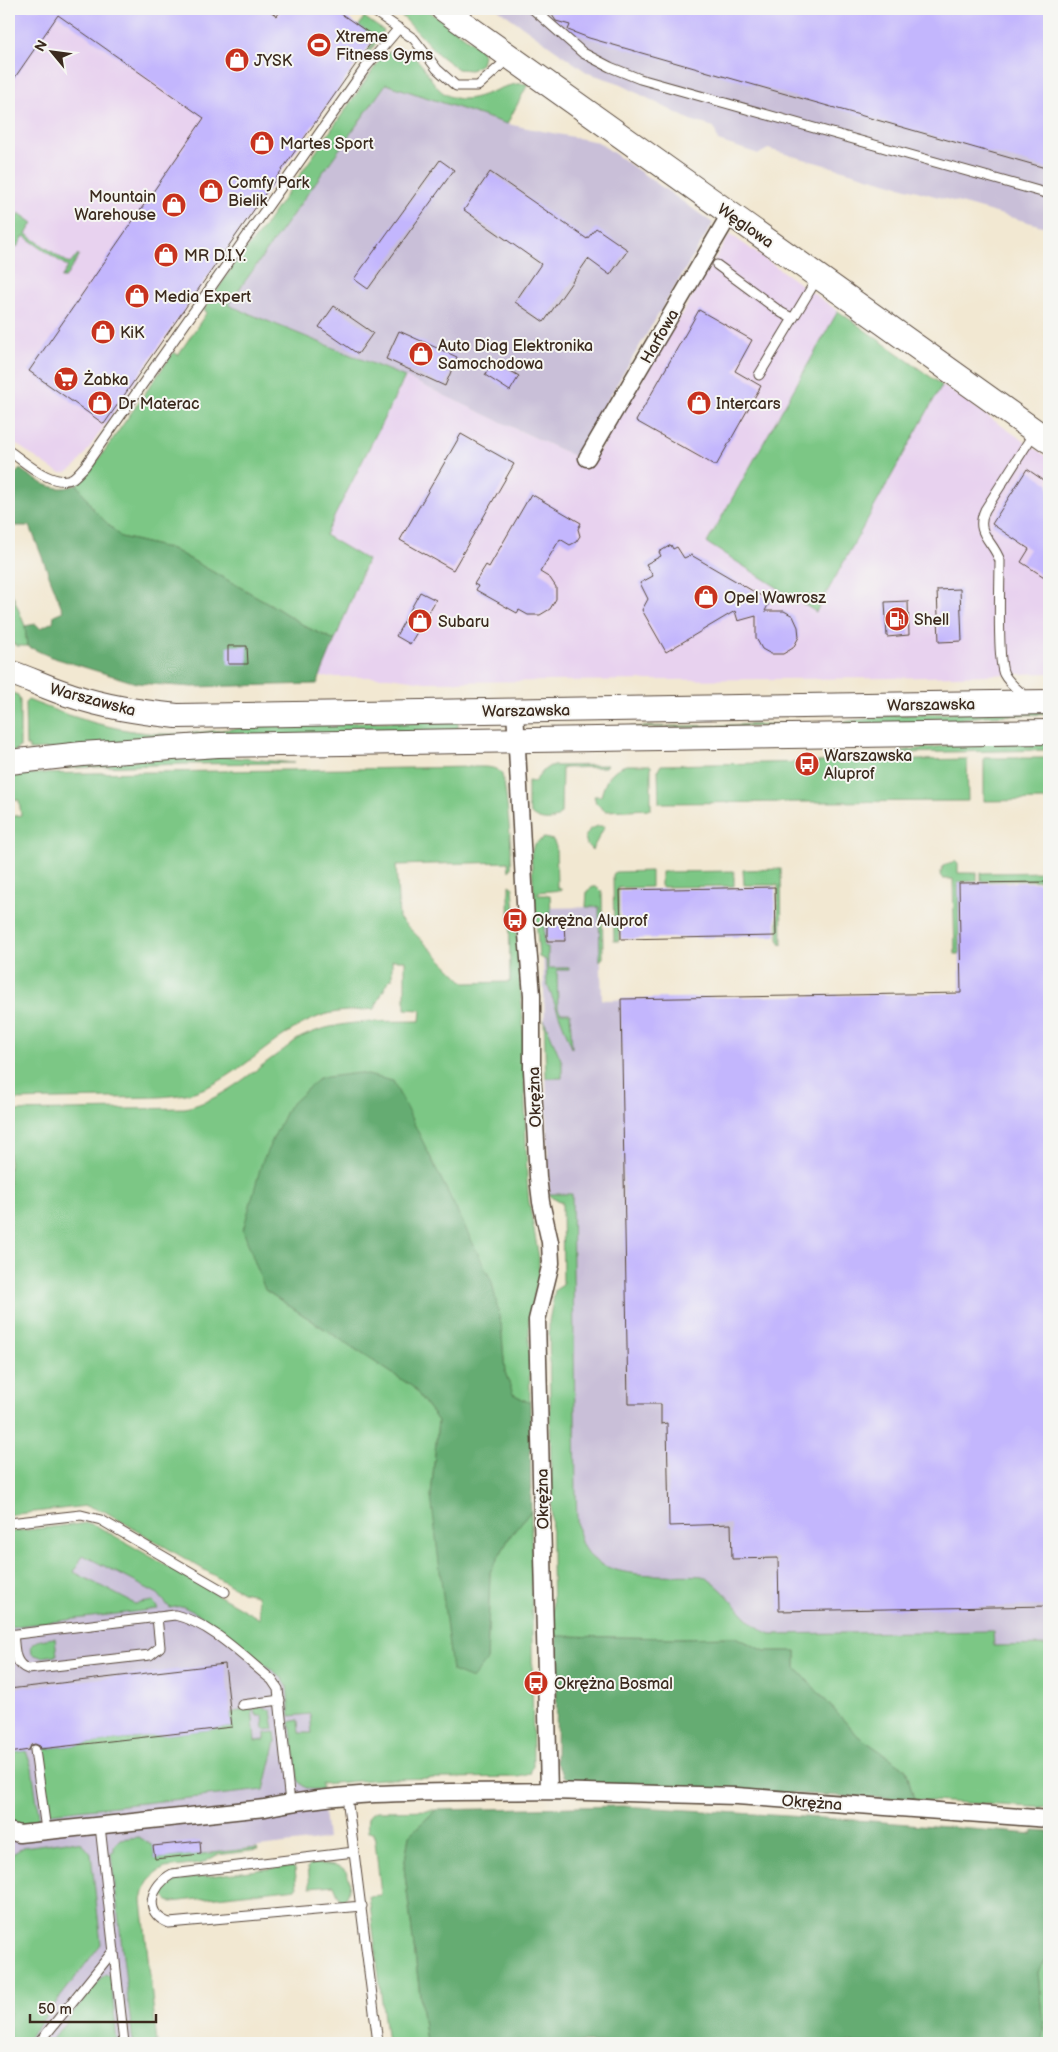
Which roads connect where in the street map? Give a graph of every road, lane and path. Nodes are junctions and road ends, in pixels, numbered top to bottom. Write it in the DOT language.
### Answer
graph roads {
  1 [pos="371,9"];
  2 [pos="443,9"];
  3 [pos="533,9"];
  4 [pos="399,28"];
  5 [pos="510,57"];
  6 [pos="1049,194"];
  7 [pos="730,214"];
  8 [pos="717,265"];
  9 [pos="818,276"];
  10 [pos="792,318"];
  11 [pos="759,375"];
  12 [pos="1042,436"];
  13 [pos="9,451"];
  14 [pos="587,458"];
  15 [pos="9,672"];
  16 [pos="1041,702"];
  17 [pos="515,710"];
  18 [pos="1049,732"];
  19 [pos="516,741"];
  20 [pos="9,762"];
  21 [pos="9,1524"];
  22 [pos="225,1592"];
  23 [pos="157,1617"];
  24 [pos="11,1635"];
  25 [pos="280,1700"];
  26 [pos="242,1705"];
  27 [pos="35,1750"];
  28 [pos="549,1791"];
  29 [pos="347,1797"];
  30 [pos="290,1803"];
  31 [pos="1049,1819"];
  32 [pos="100,1826"];
  33 [pos="46,1830"];
  34 [pos="12,1835"];
  35 [pos="354,1852"];
  36 [pos="362,1906"];
  37 [pos="114,1950"];
  38 [pos="39,2043"];
  39 [pos="124,2043"];
  40 [pos="378,2043"];
  1 -- 4 [label="lane"];
  2 -- 5 [label="main road, Węglowa"];
  3 -- 6 [label="lane"];
  4 -- 5 [label="lane"];
  4 -- 13 [label="lane"];
  5 -- 7 [label="main road, Węglowa"];
  7 -- 9 [label="main road, Węglowa"];
  7 -- 14 [label="street, Harfowa"];
  8 -- 10 [label="lane"];
  9 -- 10 [label="lane"];
  9 -- 12 [label="main road, Węglowa"];
  10 -- 11 [label="lane"];
  12 -- 16 [label="lane"];
  15 -- 17 [label="main road, Warszawska"];
  16 -- 17 [label="main road, Warszawska"];
  17 -- 19 [label="street, Okrężna"];
  18 -- 19 [label="main road, Warszawska"];
  19 -- 20 [label="main road, Warszawska"];
  19 -- 28 [label="street, Okrężna"];
  21 -- 22 [label="lane"];
  23 -- 24 [label="lane"];
  23 -- 24 [label="lane"];
  23 -- 25 [label="lane"];
  25 -- 26 [label="lane"];
  25 -- 30 [label="lane"];
  27 -- 33 [label="lane"];
  28 -- 29 [label="street"];
  28 -- 31 [label="street, Okrężna"];
  29 -- 30 [label="street"];
  29 -- 35 [label="lane"];
  30 -- 32 [label="street"];
  32 -- 33 [label="street"];
  32 -- 37 [label="lane"];
  33 -- 34 [label="street"];
  35 -- 36 [label="lane"];
  35 -- 36 [label="lane"];
  36 -- 40 [label="lane"];
  37 -- 38 [label="lane"];
  37 -- 39 [label="lane"];
}
